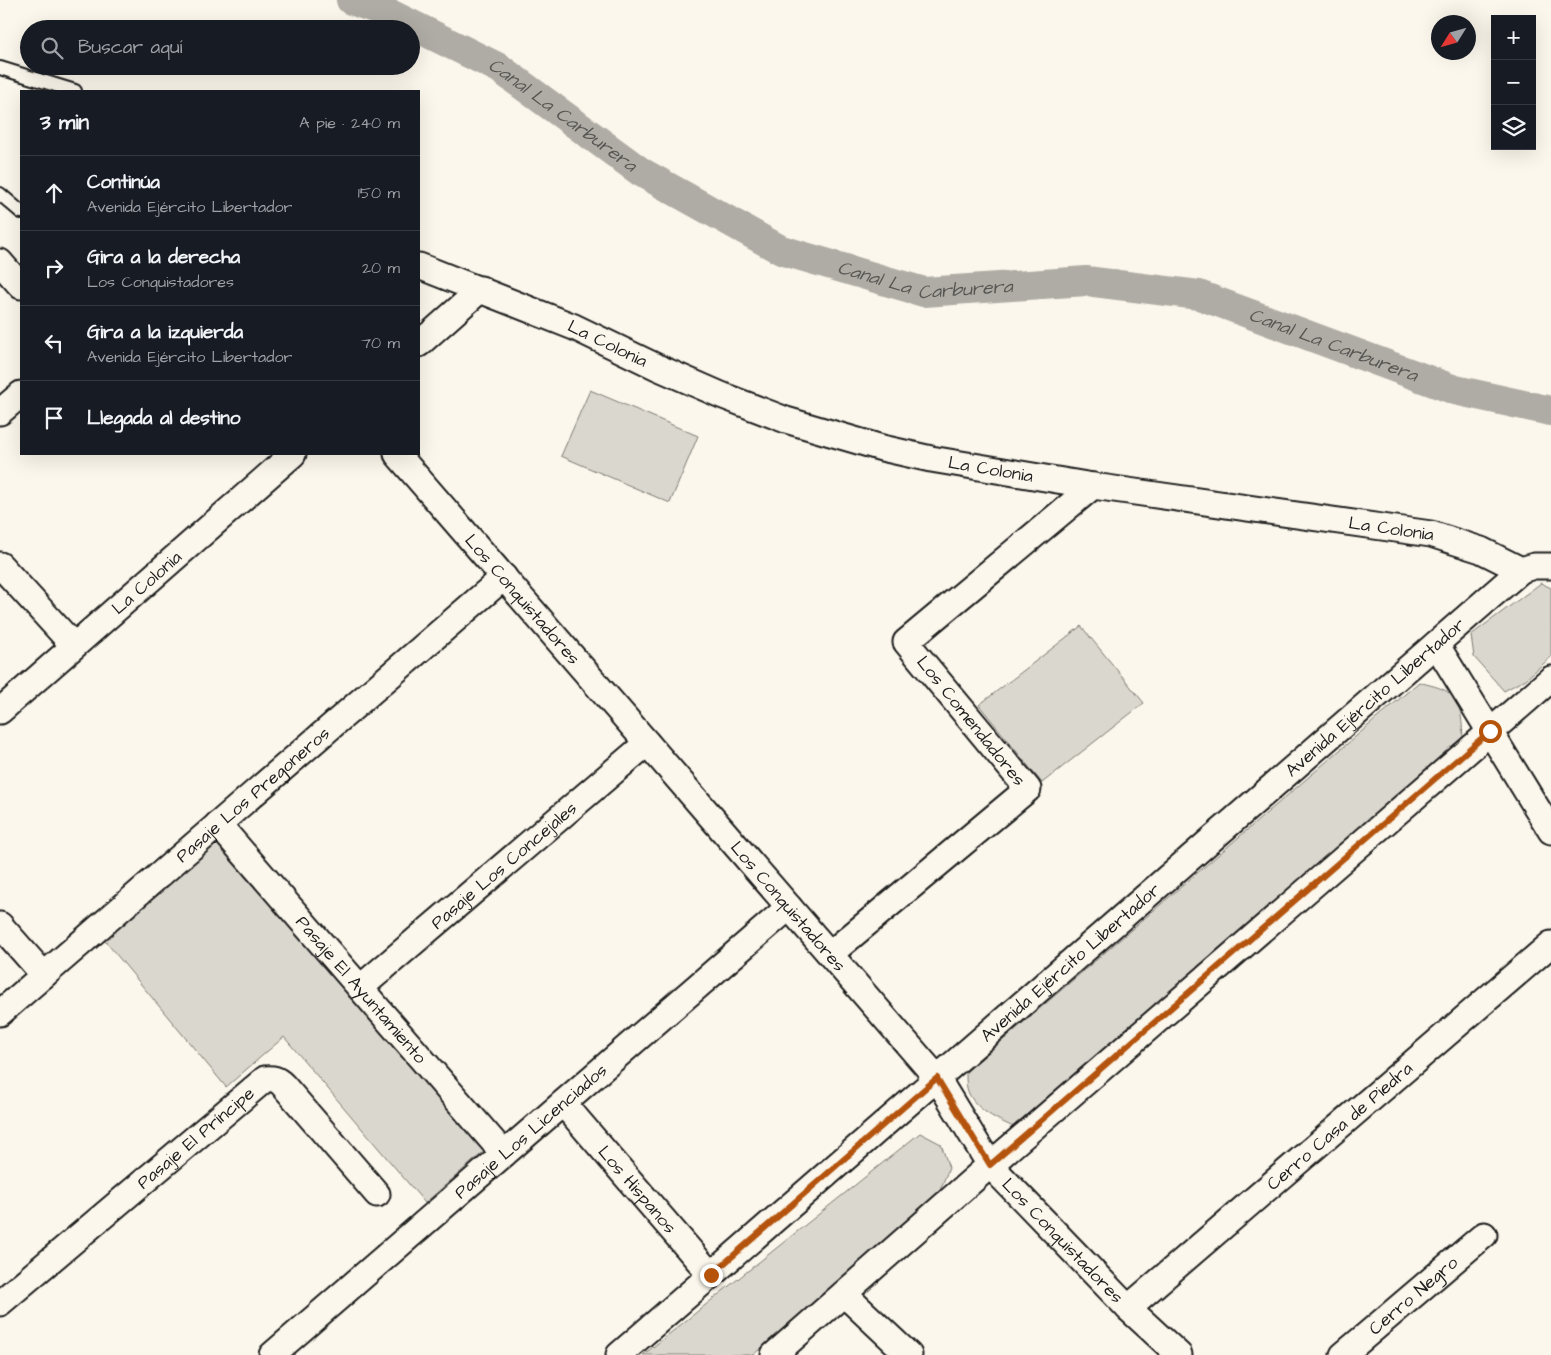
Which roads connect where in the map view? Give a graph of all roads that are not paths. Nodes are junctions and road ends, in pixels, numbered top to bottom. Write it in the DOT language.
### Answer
graph roads {
  1 [pos="0,68"];
  2 [pos="20,74"];
  3 [pos="23,75"];
  4 [pos="72,90"];
  5 [pos="0,194"];
  6 [pos="20,211"];
  7 [pos="0,262"];
  8 [pos="420,266"];
  9 [pos="20,285"];
  10 [pos="481,289"];
  11 [pos="420,343"];
  12 [pos="20,395"];
  13 [pos="0,412"];
  14 [pos="292,455"];
  15 [pos="398,455"];
  16 [pos="1093,486"];
  17 [pos="0,565"];
  18 [pos="1551,566"];
  19 [pos="1522,570"];
  20 [pos="504,577"];
  21 [pos="1436,644"];
  22 [pos="74,646"];
  23 [pos="1551,679"];
  24 [pos="0,711"];
  25 [pos="1490,731"];
  26 [pos="647,743"];
  27 [pos="218,824"];
  28 [pos="1551,831"];
  29 [pos="789,907"];
  30 [pos="0,925"];
  31 [pos="1551,944"];
  32 [pos="830,954"];
  33 [pos="44,975"];
  34 [pos="360,988"];
  35 [pos="0,1013"];
  36 [pos="937,1078"];
  37 [pos="563,1103"];
  38 [pos="504,1154"];
  39 [pos="990,1165"];
  40 [pos="377,1194"];
  41 [pos="1484,1234"];
  42 [pos="711,1275"];
  43 [pos="844,1294"];
  44 [pos="0,1303"];
  45 [pos="1128,1308"];
  46 [pos="272,1355"];
  47 [pos="619,1355"];
  48 [pos="774,1355"];
  49 [pos="909,1355"];
  50 [pos="1179,1355"];
  51 [pos="1343,1355"];
  1 -- 2 [label="lane"];
  3 -- 4 [label="lane"];
  5 -- 6 [label="lane"];
  7 -- 9 [label="street"];
  8 -- 10 [label="street, La Colonia"];
  10 -- 11 [label="street"];
  10 -- 16 [label="street, La Colonia"];
  12 -- 13 [label="street"];
  14 -- 22 [label="street, La Colonia"];
  15 -- 20 [label="street, Los Conquistadores"];
  16 -- 19 [label="street, La Colonia"];
  16 -- 32 [label="street, Los Comendadores"];
  17 -- 22 [label="street"];
  18 -- 19 [label="street"];
  19 -- 21 [label="street, Avenida Ejército Libertador"];
  20 -- 26 [label="street, Los Conquistadores"];
  20 -- 27 [label="street, Pasaje Los Pregoneros"];
  21 -- 25 [label="street"];
  21 -- 36 [label="street, Avenida Ejército Libertador"];
  22 -- 24 [label="street, La Colonia"];
  23 -- 25 [label="street"];
  25 -- 28 [label="street"];
  25 -- 39 [label="street"];
  26 -- 29 [label="street, Los Conquistadores"];
  26 -- 34 [label="street, Pasaje Los Concejales"];
  27 -- 33 [label="street, Pasaje Los Pregoneros"];
  27 -- 34 [label="street, Pasaje El Ayuntamiento"];
  29 -- 32 [label="street, Los Conquistadores"];
  29 -- 37 [label="street, Pasaje Los Licenciados"];
  30 -- 33 [label="street"];
  31 -- 45 [label="street, Cerro Casa de Piedra"];
  32 -- 36 [label="street, Los Conquistadores"];
  33 -- 35 [label="street, Pasaje Los Pregoneros"];
  34 -- 38 [label="street, Pasaje El Ayuntamiento"];
  36 -- 39 [label="street, Los Conquistadores"];
  36 -- 42 [label="street, Avenida Ejército Libertador"];
  37 -- 38 [label="street, Pasaje Los Licenciados"];
  37 -- 42 [label="street, Los Hispanos"];
  38 -- 46 [label="street, Pasaje Los Licenciados"];
  39 -- 43 [label="street"];
  39 -- 45 [label="street, Los Conquistadores"];
  40 -- 44 [label="street, Pasaje El Príncipe"];
  41 -- 51 [label="street, Cerro Negro"];
  42 -- 47 [label="street, Avenida Ejército Libertador"];
  43 -- 48 [label="street"];
  43 -- 49 [label="street"];
  45 -- 50 [label="street, Los Conquistadores"];
}
